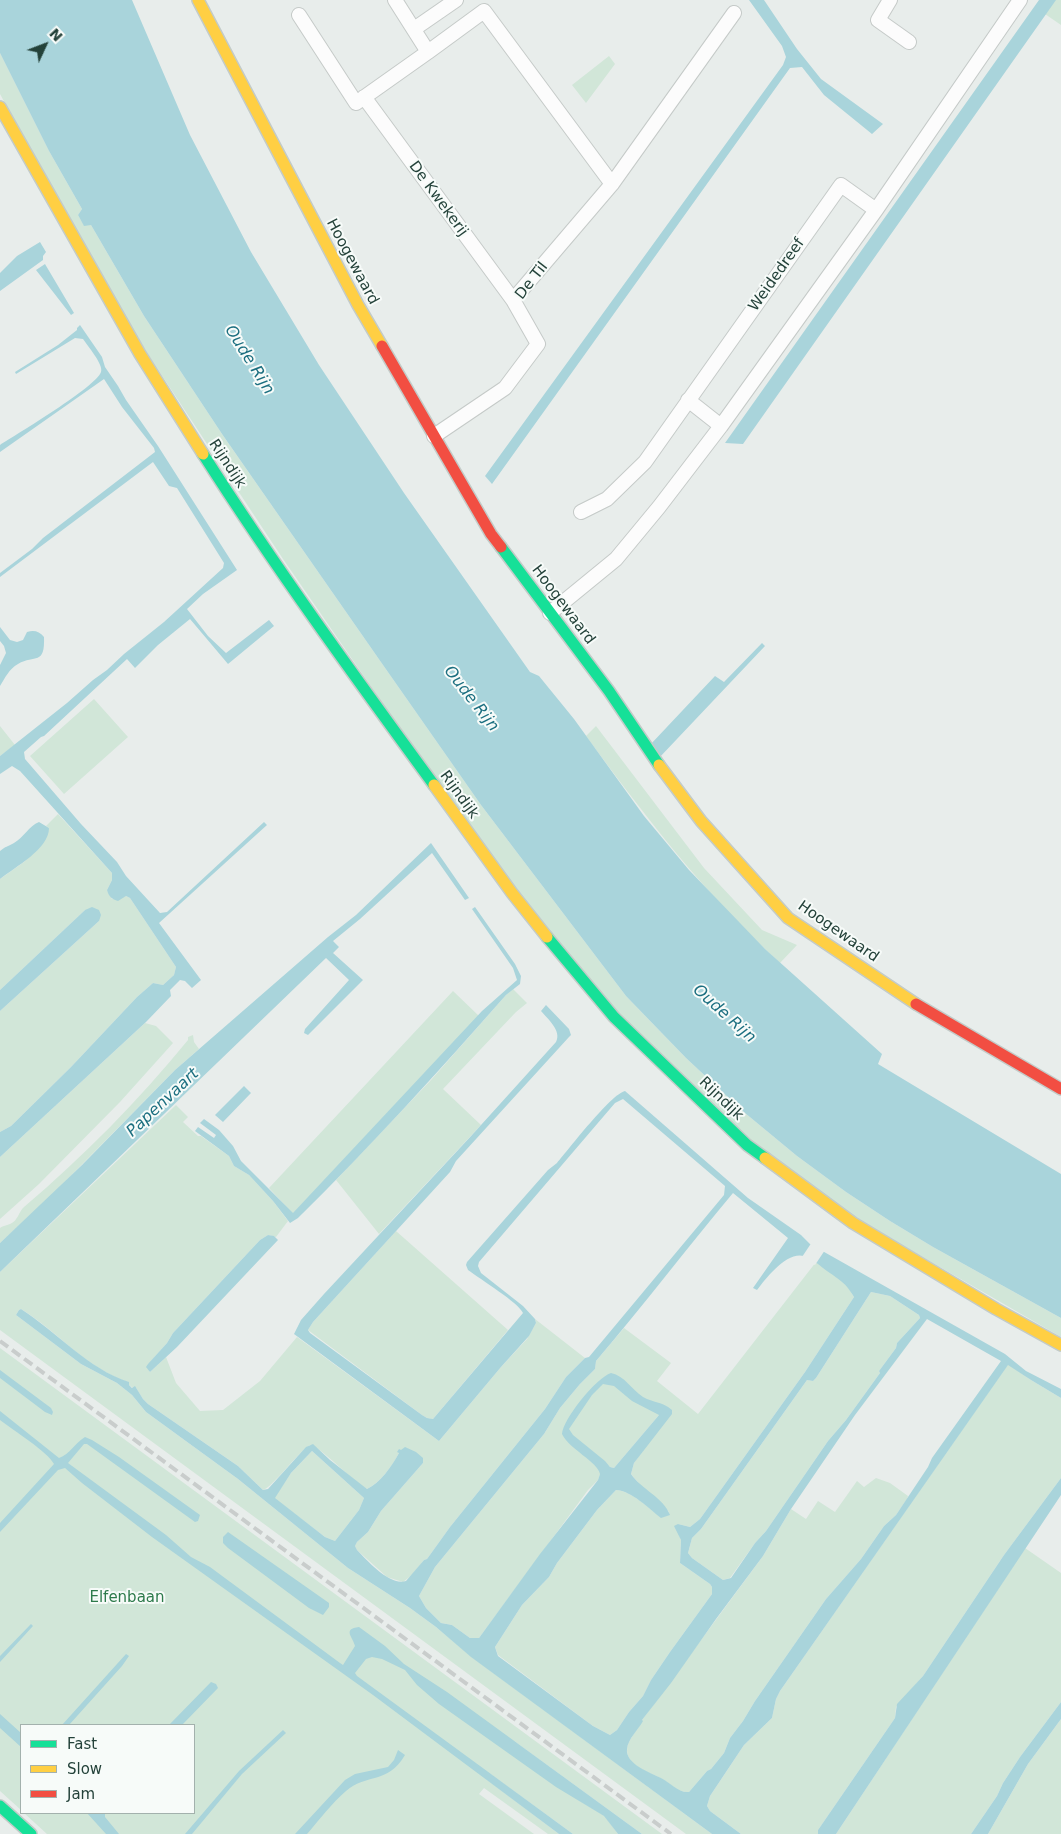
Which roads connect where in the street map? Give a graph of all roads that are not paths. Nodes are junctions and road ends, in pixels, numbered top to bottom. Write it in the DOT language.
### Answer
graph roads {
  1 [pos="198,0"];
  2 [pos="394,0"];
  3 [pos="456,0"];
  4 [pos="888,0"];
  5 [pos="1020,0"];
  6 [pos="734,13"];
  7 [pos="299,15"];
  8 [pos="414,29"];
  9 [pos="909,42"];
  10 [pos="428,52"];
  11 [pos="364,97"];
  12 [pos="0,107"];
  13 [pos="612,184"];
  14 [pos="876,210"];
  15 [pos="513,300"];
  16 [pos="688,400"];
  17 [pos="721,426"];
  18 [pos="434,436"];
  19 [pos="581,512"];
  20 [pos="550,613"];
  21 [pos="1061,1089"];
  22 [pos="1061,1345"];
  23 [pos="0,1806"];
  24 [pos="31,1834"];
  1 -- 18 [label="main road, Hoogewaard"];
  2 -- 8 [label="street"];
  3 -- 8 [label="street"];
  4 -- 9 [label="street"];
  5 -- 14 [label="street"];
  6 -- 13 [label="street, De Til"];
  7 -- 11 [label="street"];
  8 -- 10 [label="street"];
  10 -- 11 [label="street"];
  10 -- 13 [label="street"];
  11 -- 15 [label="street, De Kwekerij"];
  12 -- 22 [label="main road, Rijndijk"];
  13 -- 15 [label="street, De Til"];
  14 -- 16 [label="street, Weidedreef"];
  14 -- 17 [label="street"];
  15 -- 18 [label="street, De Til"];
  16 -- 17 [label="street"];
  16 -- 19 [label="street, Weidedreef"];
  17 -- 20 [label="street"];
  18 -- 20 [label="main road, Hoogewaard"];
  20 -- 21 [label="main road, Hoogewaard"];
  23 -- 24 [label="main road"];
}
